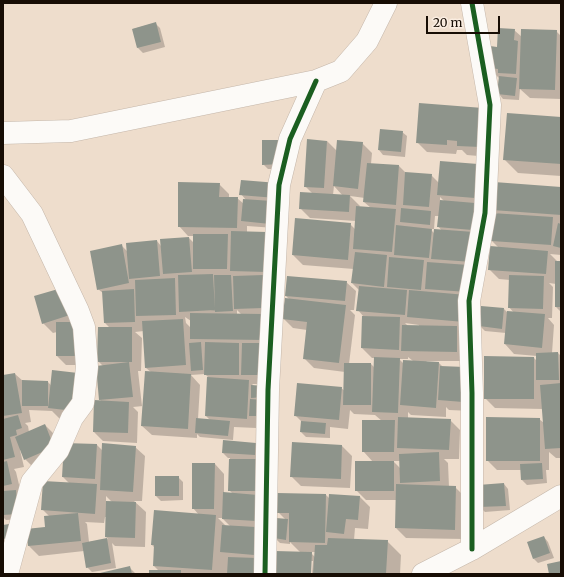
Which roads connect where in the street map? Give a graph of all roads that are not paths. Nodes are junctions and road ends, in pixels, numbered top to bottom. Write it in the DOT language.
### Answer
graph roads {
  1 [pos="386,3"];
  2 [pos="472,3"];
  3 [pos="316,81"];
  4 [pos="3,133"];
  5 [pos="3,176"];
  6 [pos="561,496"];
  7 [pos="472,549"];
  8 [pos="7,574"];
  9 [pos="265,574"];
  10 [pos="423,574"];
  1 -- 3 [label="street"];
  2 -- 7 [label="street"];
  3 -- 4 [label="street"];
  3 -- 9 [label="street"];
  5 -- 8 [label="street"];
  6 -- 7 [label="street"];
  7 -- 10 [label="street"];
}
